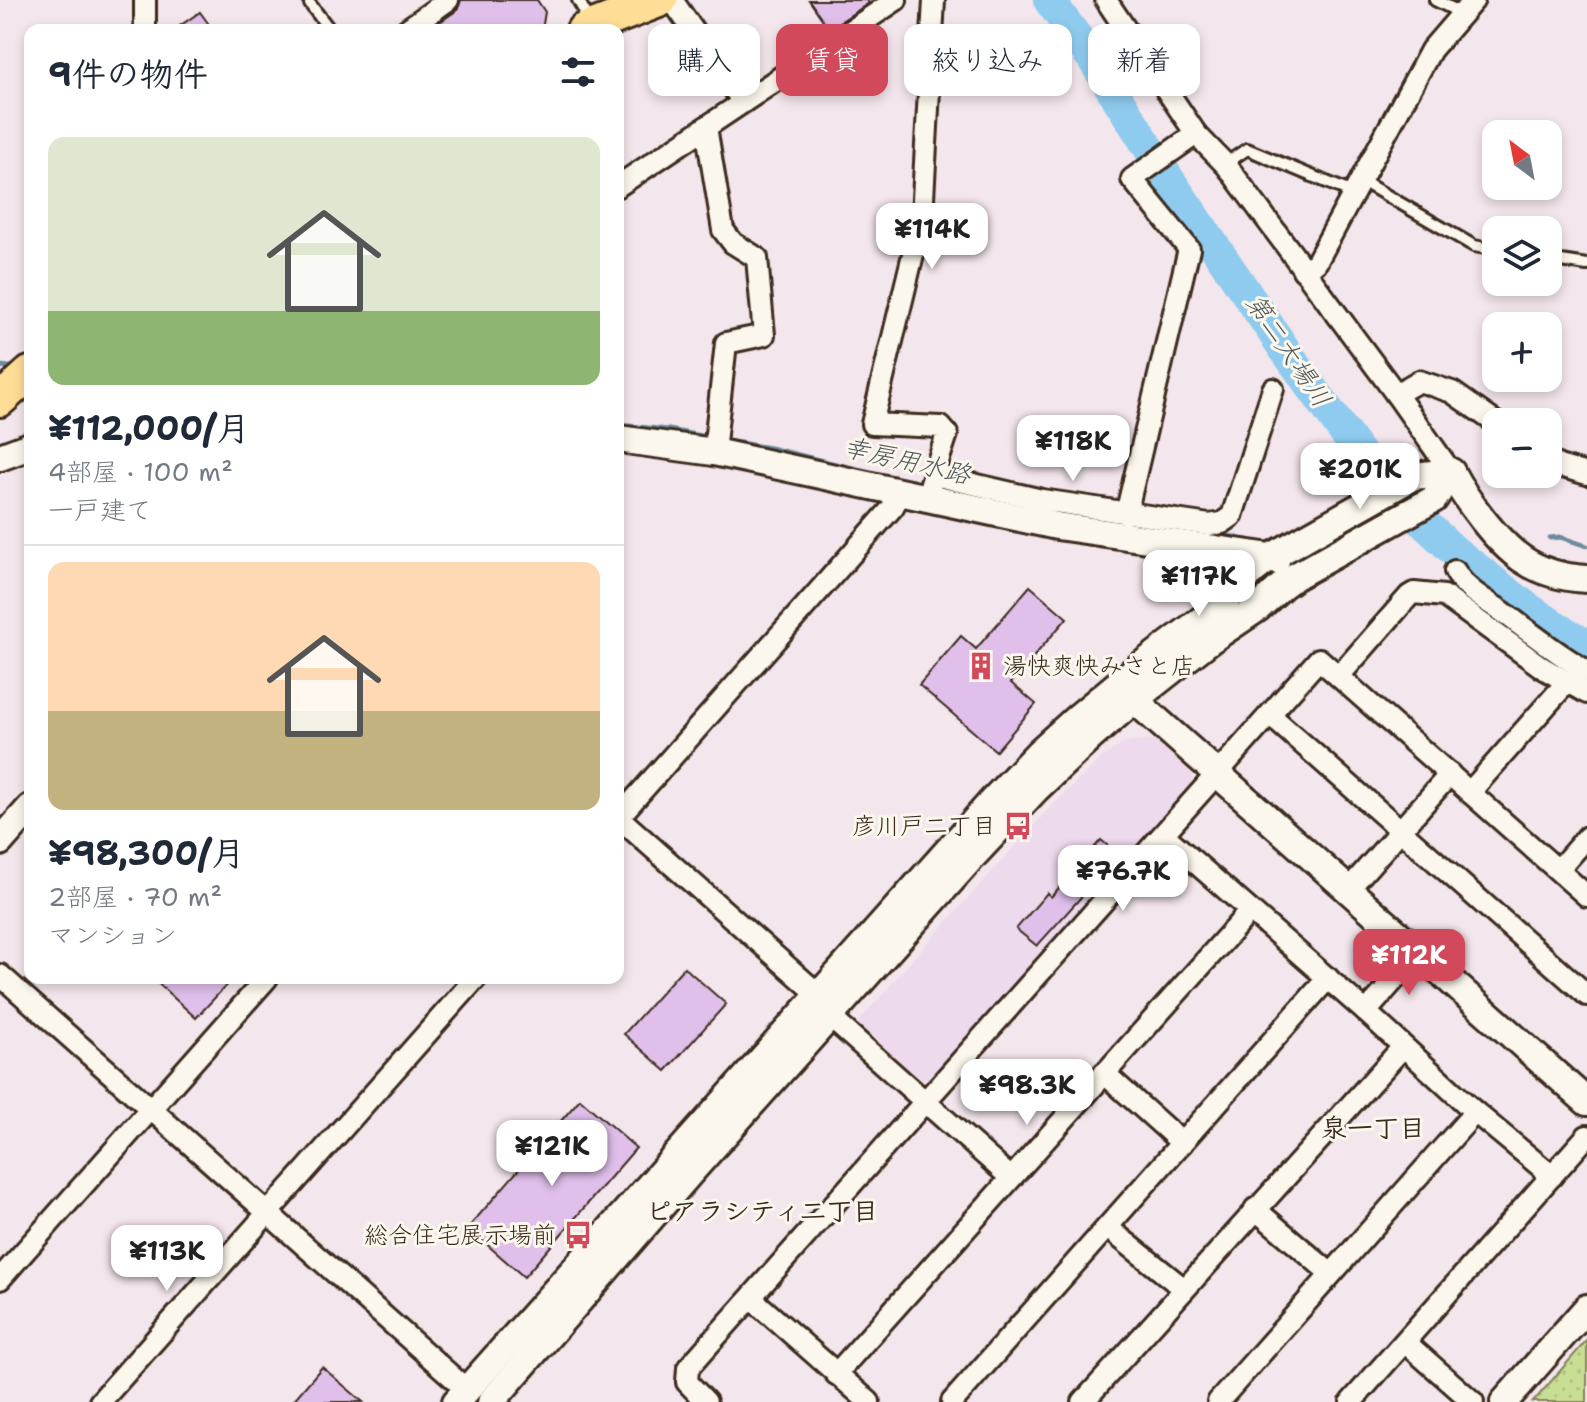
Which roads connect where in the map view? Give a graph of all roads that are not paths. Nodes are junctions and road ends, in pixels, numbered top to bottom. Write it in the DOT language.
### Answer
graph roads {
  1 [pos="145,0"];
  2 [pos="448,0"];
  3 [pos="661,0"];
  4 [pos="672,0"];
  5 [pos="896,0"];
  6 [pos="934,0"];
  7 [pos="1106,0"];
  8 [pos="1435,0"];
  9 [pos="310,4"];
  10 [pos="1469,7"];
  11 [pos="585,19"];
  12 [pos="145,24"];
  13 [pos="325,24"];
  14 [pos="414,24"];
  15 [pos="743,102"];
  16 [pos="706,127"];
  17 [pos="1189,140"];
  18 [pos="1225,164"];
  19 [pos="624,182"];
  20 [pos="1357,187"];
  21 [pos="1482,247"];
  22 [pos="1562,261"];
  23 [pos="1587,265"];
  24 [pos="1303,270"];
  25 [pos="24,379"];
  26 [pos="1273,389"];
  27 [pos="1396,394"];
  28 [pos="0,400"];
  29 [pos="1482,413"];
  30 [pos="624,439"];
  31 [pos="715,444"];
  32 [pos="24,448"];
  33 [pos="0,457"];
  34 [pos="1562,467"];
  35 [pos="1451,472"];
  36 [pos="1587,474"];
  37 [pos="920,488"];
  38 [pos="1126,514"];
  39 [pos="1271,557"];
  40 [pos="1455,571"];
  41 [pos="1294,577"];
  42 [pos="1587,579"];
  43 [pos="1587,671"];
  44 [pos="1339,676"];
  45 [pos="1567,682"];
  46 [pos="1125,692"];
  47 [pos="1587,693"];
  48 [pos="1270,715"];
  49 [pos="1218,774"];
  50 [pos="1450,774"];
  51 [pos="1470,792"];
  52 [pos="624,810"];
  53 [pos="24,815"];
  54 [pos="624,822"];
  55 [pos="1401,831"];
  56 [pos="1164,835"];
  57 [pos="1587,837"];
  58 [pos="0,842"];
  59 [pos="1558,870"];
  60 [pos="1348,890"];
  61 [pos="1587,896"];
  62 [pos="1250,911"];
  63 [pos="1418,953"];
  64 [pos="0,975"];
  65 [pos="1328,978"];
  66 [pos="262,984"];
  67 [pos="471,984"];
  68 [pos="1587,995"];
  69 [pos="824,1005"];
  70 [pos="1366,1012"];
  71 [pos="1403,1047"];
  72 [pos="1104,1073"];
  73 [pos="926,1102"];
  74 [pos="1587,1102"];
  75 [pos="151,1110"];
  76 [pos="1475,1112"];
  77 [pos="1587,1136"];
  78 [pos="1182,1143"];
  79 [pos="1552,1176"];
  80 [pos="1011,1178"];
  81 [pos="1255,1209"];
  82 [pos="267,1213"];
  83 [pos="1108,1228"];
  84 [pos="1331,1274"];
  85 [pos="0,1279"];
  86 [pos="1184,1289"];
  87 [pos="751,1298"];
  88 [pos="1587,1308"];
  89 [pos="1405,1342"];
  90 [pos="836,1374"];
  91 [pos="480,1399"];
  92 [pos="100,1402"];
  93 [pos="706,1402"];
  94 [pos="869,1402"];
  95 [pos="952,1402"];
  96 [pos="1083,1402"];
  97 [pos="1218,1402"];
  98 [pos="1351,1402"];
  99 [pos="1473,1402"];
  100 [pos="1504,1402"];
  1 -- 12 [label="street"];
  2 -- 14 [label="street"];
  3 -- 11 [label="main road"];
  4 -- 15 [label="street"];
  5 -- 15 [label="street"];
  6 -- 37 [label="street"];
  7 -- 17 [label="street"];
  8 -- 10 [label="lane"];
  9 -- 13 [label="lane"];
  10 -- 20 [label="street"];
  15 -- 16 [label="street"];
  16 -- 19 [label="street"];
  16 -- 31 [label="street"];
  17 -- 18 [label="street"];
  17 -- 38 [label="street"];
  18 -- 20 [label="lane"];
  18 -- 24 [label="street"];
  20 -- 21 [label="lane"];
  20 -- 24 [label="street"];
  22 -- 23 [label="lane"];
  24 -- 27 [label="street"];
  25 -- 28 [label="main road"];
  26 -- 38 [label="street"];
  27 -- 29 [label="street"];
  27 -- 35 [label="street"];
  30 -- 31 [label="street"];
  31 -- 37 [label="street"];
  32 -- 33 [label="street"];
  34 -- 36 [label="street"];
  35 -- 39 [label="street"];
  35 -- 41 [label="street"];
  35 -- 42 [label="street"];
  37 -- 38 [label="street"];
  37 -- 39 [label="street"];
  37 -- 52 [label="street"];
  39 -- 41 [label="street"];
  39 -- 46 [label="street"];
  40 -- 43 [label="street"];
  41 -- 46 [label="street"];
  44 -- 45 [label="street"];
  44 -- 48 [label="street"];
  44 -- 50 [label="street"];
  45 -- 47 [label="street"];
  45 -- 51 [label="street"];
  46 -- 49 [label="street"];
  46 -- 69 [label="street"];
  48 -- 49 [label="street"];
  48 -- 55 [label="street"];
  49 -- 56 [label="street"];
  49 -- 60 [label="street"];
  50 -- 51 [label="street"];
  50 -- 55 [label="street"];
  51 -- 59 [label="street"];
  53 -- 58 [label="street"];
  54 -- 69 [label="street"];
  55 -- 60 [label="street"];
  55 -- 68 [label="street"];
  56 -- 62 [label="street"];
  56 -- 73 [label="street"];
  57 -- 59 [label="street"];
  59 -- 61 [label="street"];
  60 -- 63 [label="street"];
  62 -- 65 [label="street"];
  62 -- 72 [label="street"];
  63 -- 70 [label="street"];
  63 -- 74 [label="street"];
  64 -- 75 [label="street"];
  65 -- 70 [label="street"];
  65 -- 78 [label="street"];
  66 -- 75 [label="street"];
  67 -- 82 [label="street"];
  69 -- 73 [label="street"];
  69 -- 91 [label="street"];
  70 -- 71 [label="street"];
  71 -- 76 [label="street"];
  71 -- 81 [label="street"];
  72 -- 78 [label="street"];
  72 -- 80 [label="street"];
  73 -- 80 [label="street"];
  73 -- 87 [label="street"];
  75 -- 82 [label="street"];
  75 -- 85 [label="street"];
  76 -- 79 [label="street"];
  76 -- 84 [label="street"];
  77 -- 79 [label="street"];
  78 -- 83 [label="street"];
  79 -- 89 [label="street"];
  80 -- 90 [label="street"];
  81 -- 84 [label="street"];
  81 -- 86 [label="street"];
  82 -- 91 [label="street"];
  82 -- 92 [label="street"];
  83 -- 86 [label="street"];
  83 -- 95 [label="street"];
  84 -- 97 [label="street"];
  86 -- 96 [label="street"];
  87 -- 90 [label="street"];
  87 -- 93 [label="street"];
  88 -- 100 [label="street"];
  89 -- 98 [label="street"];
  89 -- 99 [label="street"];
  90 -- 94 [label="street"];
}
